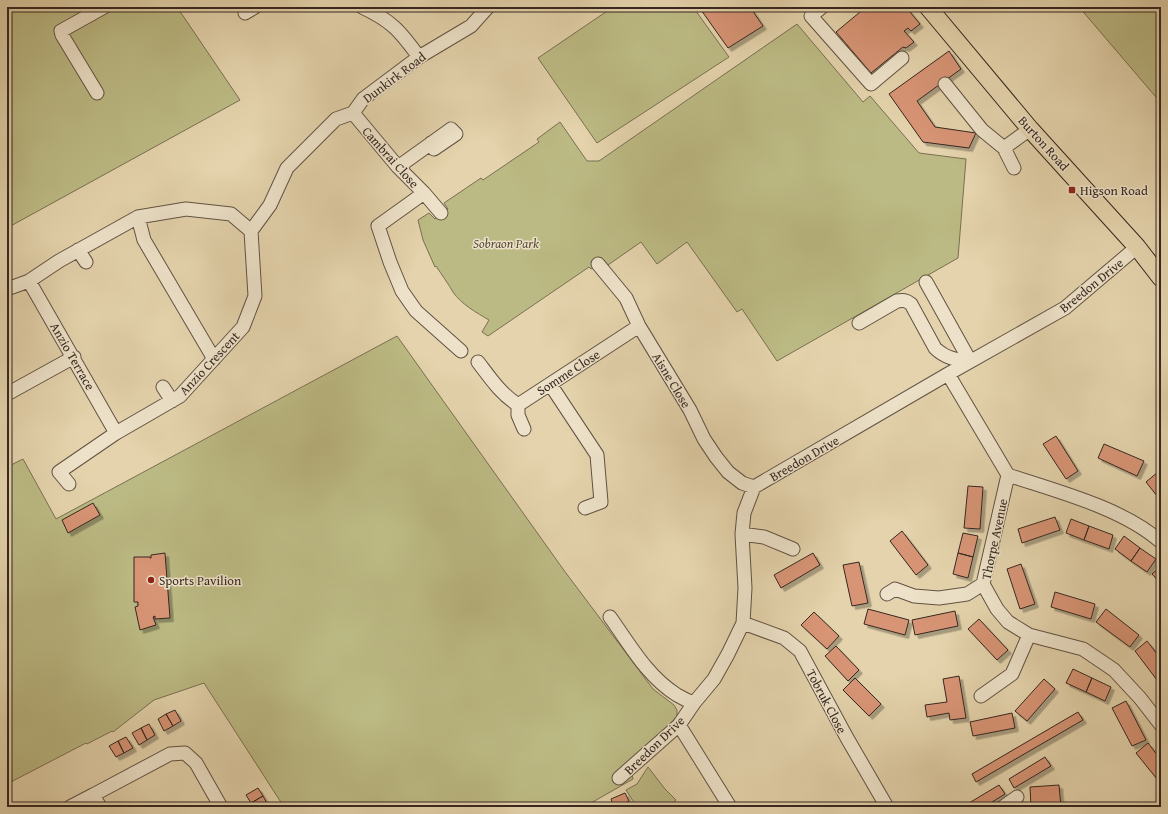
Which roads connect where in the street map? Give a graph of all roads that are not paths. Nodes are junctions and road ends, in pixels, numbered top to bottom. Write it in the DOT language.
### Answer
graph roads {
  1 [pos="104,7"];
  2 [pos="362,7"];
  3 [pos="488,7"];
  4 [pos="822,7"];
  5 [pos="928,7"];
  6 [pos="419,57"];
  7 [pos="902,58"];
  8 [pos="945,84"];
  9 [pos="97,93"];
  10 [pos="352,113"];
  11 [pos="1030,129"];
  12 [pos="431,143"];
  13 [pos="1004,148"];
  14 [pos="398,167"];
  15 [pos="1014,168"];
  16 [pos="424,193"];
  17 [pos="441,213"];
  18 [pos="138,217"];
  19 [pos="251,230"];
  20 [pos="1137,247"];
  21 [pos="78,250"];
  22 [pos="86,262"];
  23 [pos="598,264"];
  24 [pos="1161,278"];
  25 [pos="29,280"];
  26 [pos="926,282"];
  27 [pos="7,289"];
  28 [pos="859,323"];
  29 [pos="639,326"];
  30 [pos="461,351"];
  31 [pos="74,356"];
  32 [pos="214,358"];
  33 [pos="478,362"];
  34 [pos="970,362"];
  35 [pos="948,374"];
  36 [pos="550,384"];
  37 [pos="163,387"];
  38 [pos="7,394"];
  39 [pos="172,401"];
  40 [pos="518,405"];
  41 [pos="524,429"];
  42 [pos="116,433"];
  43 [pos="1008,475"];
  44 [pos="69,484"];
  45 [pos="754,487"];
  46 [pos="584,508"];
  47 [pos="742,534"];
  48 [pos="1161,542"];
  49 [pos="793,549"];
  50 [pos="983,584"];
  51 [pos="887,594"];
  52 [pos="610,617"];
  53 [pos="742,623"];
  54 [pos="1029,635"];
  55 [pos="982,696"];
  56 [pos="694,703"];
  57 [pos="679,725"];
  58 [pos="1161,725"];
  59 [pos="619,778"];
  60 [pos="94,795"];
  61 [pos="1017,797"];
  62 [pos="70,807"];
  63 [pos="100,807"];
  64 [pos="221,807"];
  65 [pos="730,807"];
  66 [pos="887,807"];
  67 [pos="1003,807"];
  1 -- 9 [label="street"];
  2 -- 6 [label="street"];
  3 -- 6 [label="street, Dunkirk Road"];
  4 -- 7 [label="street"];
  5 -- 11 [label="main road, Burton Road"];
  6 -- 10 [label="street, Dunkirk Road"];
  8 -- 13 [label="street"];
  10 -- 14 [label="street, Cambrai Close"];
  10 -- 19 [label="street, Dunkirk Road"];
  11 -- 13 [label="street"];
  11 -- 20 [label="main road, Burton Road"];
  12 -- 14 [label="street"];
  13 -- 15 [label="street"];
  14 -- 16 [label="street, Cambrai Close"];
  16 -- 17 [label="street"];
  16 -- 30 [label="street, Cambrai Close"];
  18 -- 19 [label="street"];
  18 -- 21 [label="street"];
  18 -- 32 [label="street"];
  19 -- 32 [label="street, Anzio Crescent"];
  20 -- 24 [label="main road, Burton Road"];
  20 -- 34 [label="street, Breedon Drive"];
  21 -- 22 [label="street"];
  21 -- 25 [label="street"];
  23 -- 29 [label="street, Aisne Close"];
  25 -- 27 [label="street"];
  25 -- 31 [label="street, Anzio Terrace"];
  26 -- 34 [label="street"];
  28 -- 34 [label="street"];
  29 -- 36 [label="street, Somme Close"];
  29 -- 45 [label="street, Aisne Close"];
  31 -- 38 [label="street"];
  31 -- 42 [label="street, Anzio Terrace"];
  32 -- 39 [label="street, Anzio Crescent"];
  33 -- 40 [label="street"];
  34 -- 35 [label="street, Breedon Drive"];
  35 -- 43 [label="street"];
  35 -- 45 [label="street, Breedon Drive"];
  36 -- 40 [label="street, Somme Close"];
  36 -- 46 [label="street"];
  37 -- 39 [label="street"];
  39 -- 42 [label="street, Anzio Crescent"];
  40 -- 41 [label="street"];
  42 -- 44 [label="street, Anzio Crescent"];
  43 -- 48 [label="street"];
  43 -- 50 [label="street, Thorpe Avenue"];
  45 -- 47 [label="street, Breedon Drive"];
  47 -- 49 [label="street"];
  47 -- 53 [label="street, Breedon Drive"];
  50 -- 51 [label="street"];
  50 -- 54 [label="street, Thorpe Avenue"];
  52 -- 56 [label="street"];
  53 -- 56 [label="street, Breedon Drive"];
  53 -- 66 [label="street, Tobruk Close"];
  54 -- 55 [label="street"];
  54 -- 58 [label="street, Thorpe Avenue"];
  56 -- 57 [label="street, Breedon Drive"];
  57 -- 59 [label="street, Breedon Drive"];
  57 -- 65 [label="street"];
  60 -- 62 [label="street"];
  60 -- 63 [label="street"];
  60 -- 64 [label="street"];
  61 -- 67 [label="street"];
}
